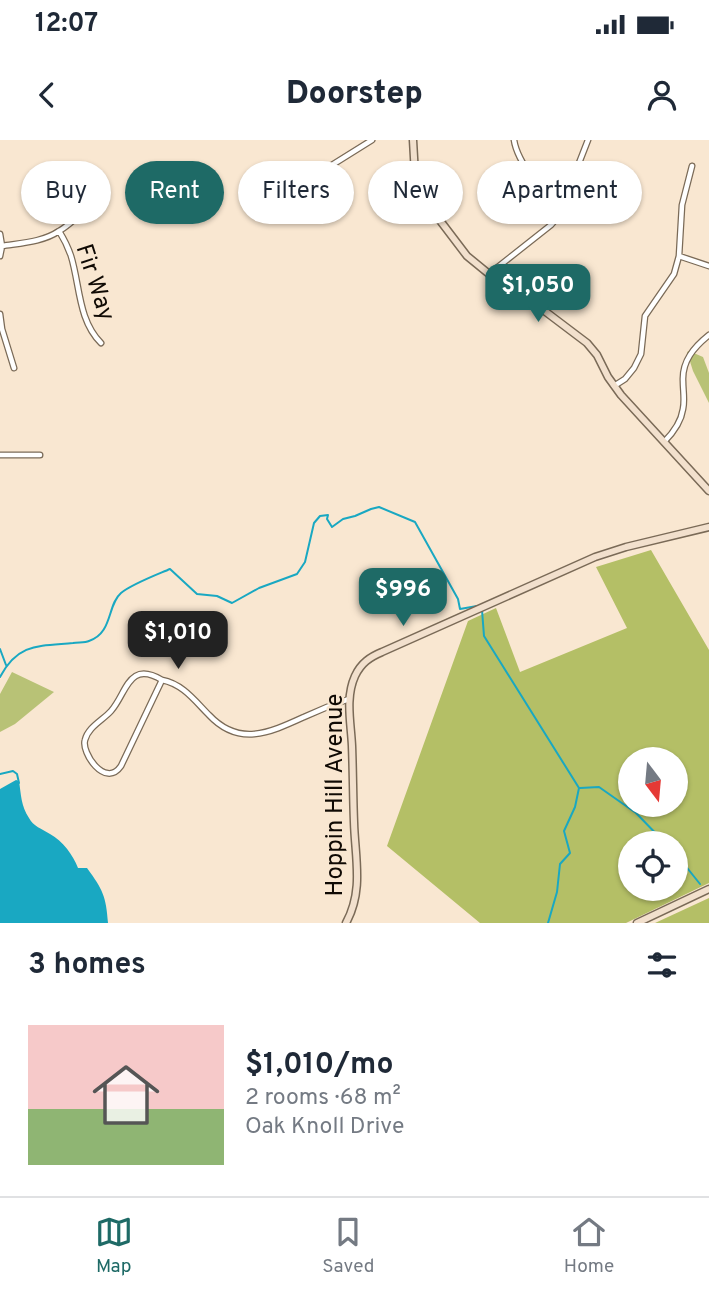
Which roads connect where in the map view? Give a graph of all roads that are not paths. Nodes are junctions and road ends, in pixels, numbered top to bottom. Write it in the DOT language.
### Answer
graph roads {
  1 [pos="372,140"];
  2 [pos="413,140"];
  3 [pos="513,140"];
  4 [pos="588,140"];
  5 [pos="338,161"];
  6 [pos="521,161"];
  7 [pos="580,161"];
  8 [pos="692,166"];
  9 [pos="68,224"];
  10 [pos="552,224"];
  11 [pos="59,231"];
  12 [pos="0,234"];
  13 [pos="2,246"];
  14 [pos="0,256"];
  15 [pos="679,256"];
  16 [pos="709,266"];
  17 [pos="488,275"];
  18 [pos="0,314"];
  19 [pos="709,335"];
  20 [pos="101,343"];
  21 [pos="14,368"];
  22 [pos="614,386"];
  23 [pos="663,443"];
  24 [pos="0,455"];
  25 [pos="40,455"];
  26 [pos="709,491"];
  27 [pos="709,527"];
  28 [pos="162,680"];
  29 [pos="349,699"];
  30 [pos="709,889"];
  31 [pos="346,923"];
  32 [pos="637,923"];
  1 -- 5 [label="street"];
  2 -- 17 [label="street"];
  3 -- 6 [label="street"];
  4 -- 7 [label="street"];
  8 -- 15 [label="street"];
  9 -- 11 [label="street"];
  10 -- 17 [label="street"];
  11 -- 13 [label="street"];
  11 -- 20 [label="street, Fir Way"];
  12 -- 13 [label="street"];
  13 -- 14 [label="street"];
  15 -- 16 [label="street"];
  15 -- 22 [label="street"];
  17 -- 22 [label="street"];
  18 -- 21 [label="street"];
  19 -- 23 [label="street"];
  22 -- 23 [label="street"];
  23 -- 26 [label="street"];
  24 -- 25 [label="street"];
  27 -- 29 [label="street, Hoppin Hill Avenue"];
  28 -- 28 [label="street"];
  28 -- 29 [label="street"];
  29 -- 31 [label="street, Hoppin Hill Avenue"];
  30 -- 32 [label="street"];
}
